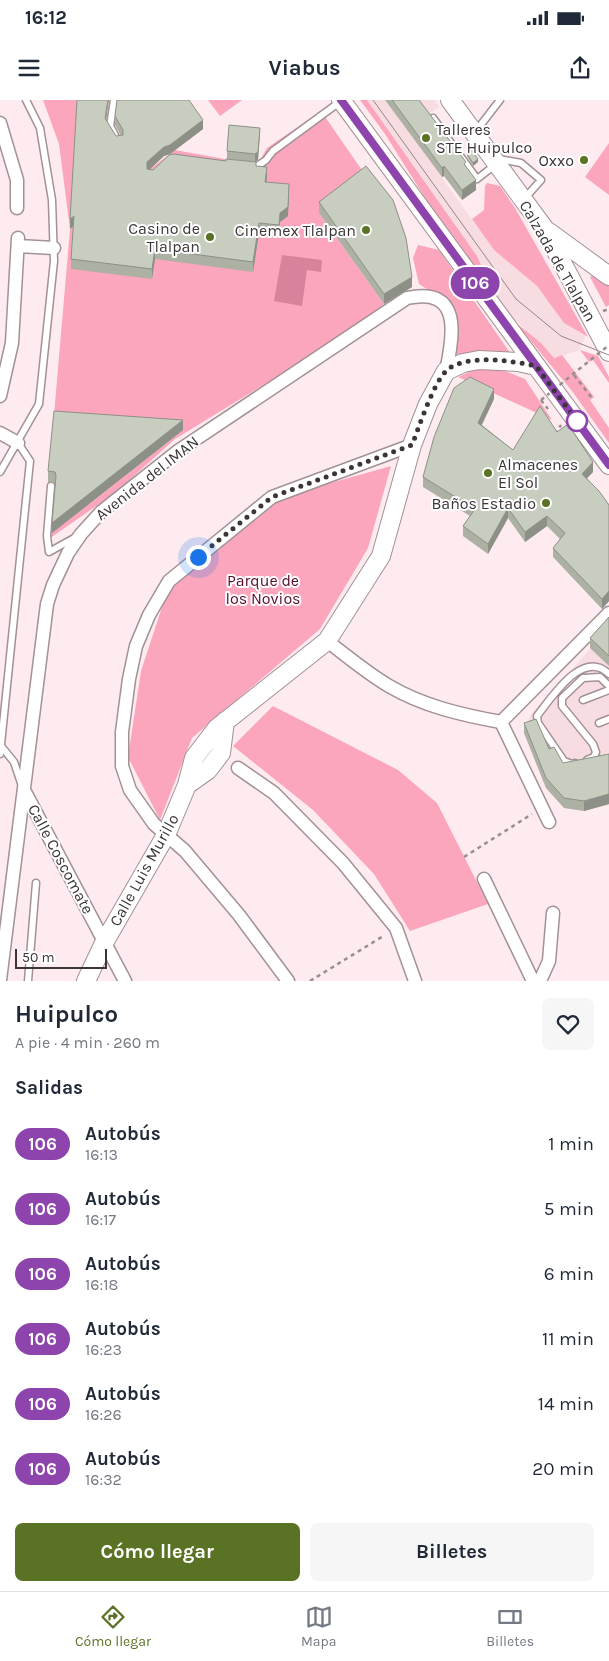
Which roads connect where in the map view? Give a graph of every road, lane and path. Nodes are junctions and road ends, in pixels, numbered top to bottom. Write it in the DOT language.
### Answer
graph roads {
  1 [pos="26,100"];
  2 [pos="114,100"];
  3 [pos="341,100"];
  4 [pos="450,100"];
  5 [pos="500,100"];
  6 [pos="433,118"];
  7 [pos="0,122"];
  8 [pos="474,134"];
  9 [pos="119,142"];
  10 [pos="496,161"];
  11 [pos="246,166"];
  12 [pos="524,199"];
  13 [pos="17,208"];
  14 [pos="544,228"];
  15 [pos="54,248"];
  16 [pos="609,276"];
  17 [pos="609,346"];
  18 [pos="609,352"];
  19 [pos="536,366"];
  20 [pos="446,371"];
  21 [pos="574,375"];
  22 [pos="0,396"];
  23 [pos="592,398"];
  24 [pos="541,400"];
  25 [pos="561,426"];
  26 [pos="0,433"];
  27 [pos="560,441"];
  28 [pos="18,443"];
  29 [pos="412,445"];
  30 [pos="609,465"];
  31 [pos="0,472"];
  32 [pos="51,486"];
  33 [pos="81,534"];
  34 [pos="609,613"];
  35 [pos="326,640"];
  36 [pos="609,674"];
  37 [pos="608,687"];
  38 [pos="583,700"];
  39 [pos="549,701"];
  40 [pos="562,706"];
  41 [pos="1,711"];
  42 [pos="609,720"];
  43 [pos="501,722"];
  44 [pos="600,723"];
  45 [pos="1,746"];
  46 [pos="0,754"];
  47 [pos="238,768"];
  48 [pos="24,790"];
  49 [pos="542,808"];
  50 [pos="549,822"];
  51 [pos="166,835"];
  52 [pos="464,857"];
  53 [pos="484,879"];
  54 [pos="36,883"];
  55 [pos="553,913"];
  56 [pos="396,928"];
  57 [pos="105,941"];
  58 [pos="0,980"];
  59 [pos="28,981"];
  60 [pos="86,981"];
  61 [pos="125,981"];
  62 [pos="288,981"];
  63 [pos="310,981"];
  64 [pos="415,981"];
  65 [pos="533,981"];
  66 [pos="540,981"];
  1 -- 15 [label="lane"];
  2 -- 9 [label="lane"];
  3 -- 11 [label="lane"];
  3 -- 19 [label="main road"];
  4 -- 8 [label="main road, Calzada de Tlalpan"];
  5 -- 8 [label="lane"];
  6 -- 10 [label="lane"];
  7 -- 13 [label="street"];
  8 -- 10 [label="main road, Calzada de Tlalpan"];
  10 -- 12 [label="main road, Calzada de Tlalpan"];
  10 -- 12 [label="lane"];
  12 -- 14 [label="main road, Calzada de Tlalpan"];
  14 -- 16 [label="main road"];
  14 -- 18 [label="main road, Calzada de Tlalpan"];
  15 -- 22 [label="street"];
  15 -- 28 [label="lane"];
  17 -- 21 [label="path, bridge"];
  19 -- 20 [label="main road"];
  19 -- 30 [label="main road"];
  20 -- 29 [label="main road, Calle Luis Murillo"];
  20 -- 33 [label="street, Avenida del IMAN"];
  21 -- 23 [label="path"];
  21 -- 24 [label="path, bridge"];
  25 -- 27 [label="path"];
  26 -- 28 [label="street"];
  28 -- 31 [label="lane"];
  28 -- 41 [label="lane"];
  29 -- 35 [label="main road, Calle Luis Murillo"];
  29 -- 51 [label="street"];
  32 -- 33 [label="lane"];
  33 -- 48 [label="street, Avenida del IMAN"];
  34 -- 43 [label="street"];
  35 -- 43 [label="street"];
  35 -- 51 [label="main road, Calle Luis Murillo"];
  36 -- 39 [label="lane"];
  37 -- 38 [label="lane"];
  37 -- 40 [label="lane"];
  39 -- 40 [label="lane"];
  39 -- 40 [label="lane"];
  41 -- 45 [label="lane"];
  42 -- 44 [label="lane"];
  43 -- 49 [label="street"];
  45 -- 46 [label="lane"];
  45 -- 48 [label="lane"];
  47 -- 56 [label="street"];
  48 -- 57 [label="street, Calle Coscomate"];
  48 -- 58 [label="street, Avenida del IMAN"];
  49 -- 50 [label="street"];
  49 -- 52 [label="path"];
  51 -- 57 [label="main road, Calle Luis Murillo"];
  51 -- 62 [label="street"];
  53 -- 65 [label="street"];
  54 -- 59 [label="lane"];
  55 -- 66 [label="street"];
  56 -- 63 [label="path"];
  56 -- 64 [label="street"];
  57 -- 60 [label="main road, Calle Luis Murillo"];
  57 -- 61 [label="street, Calle Coscomate"];
}
